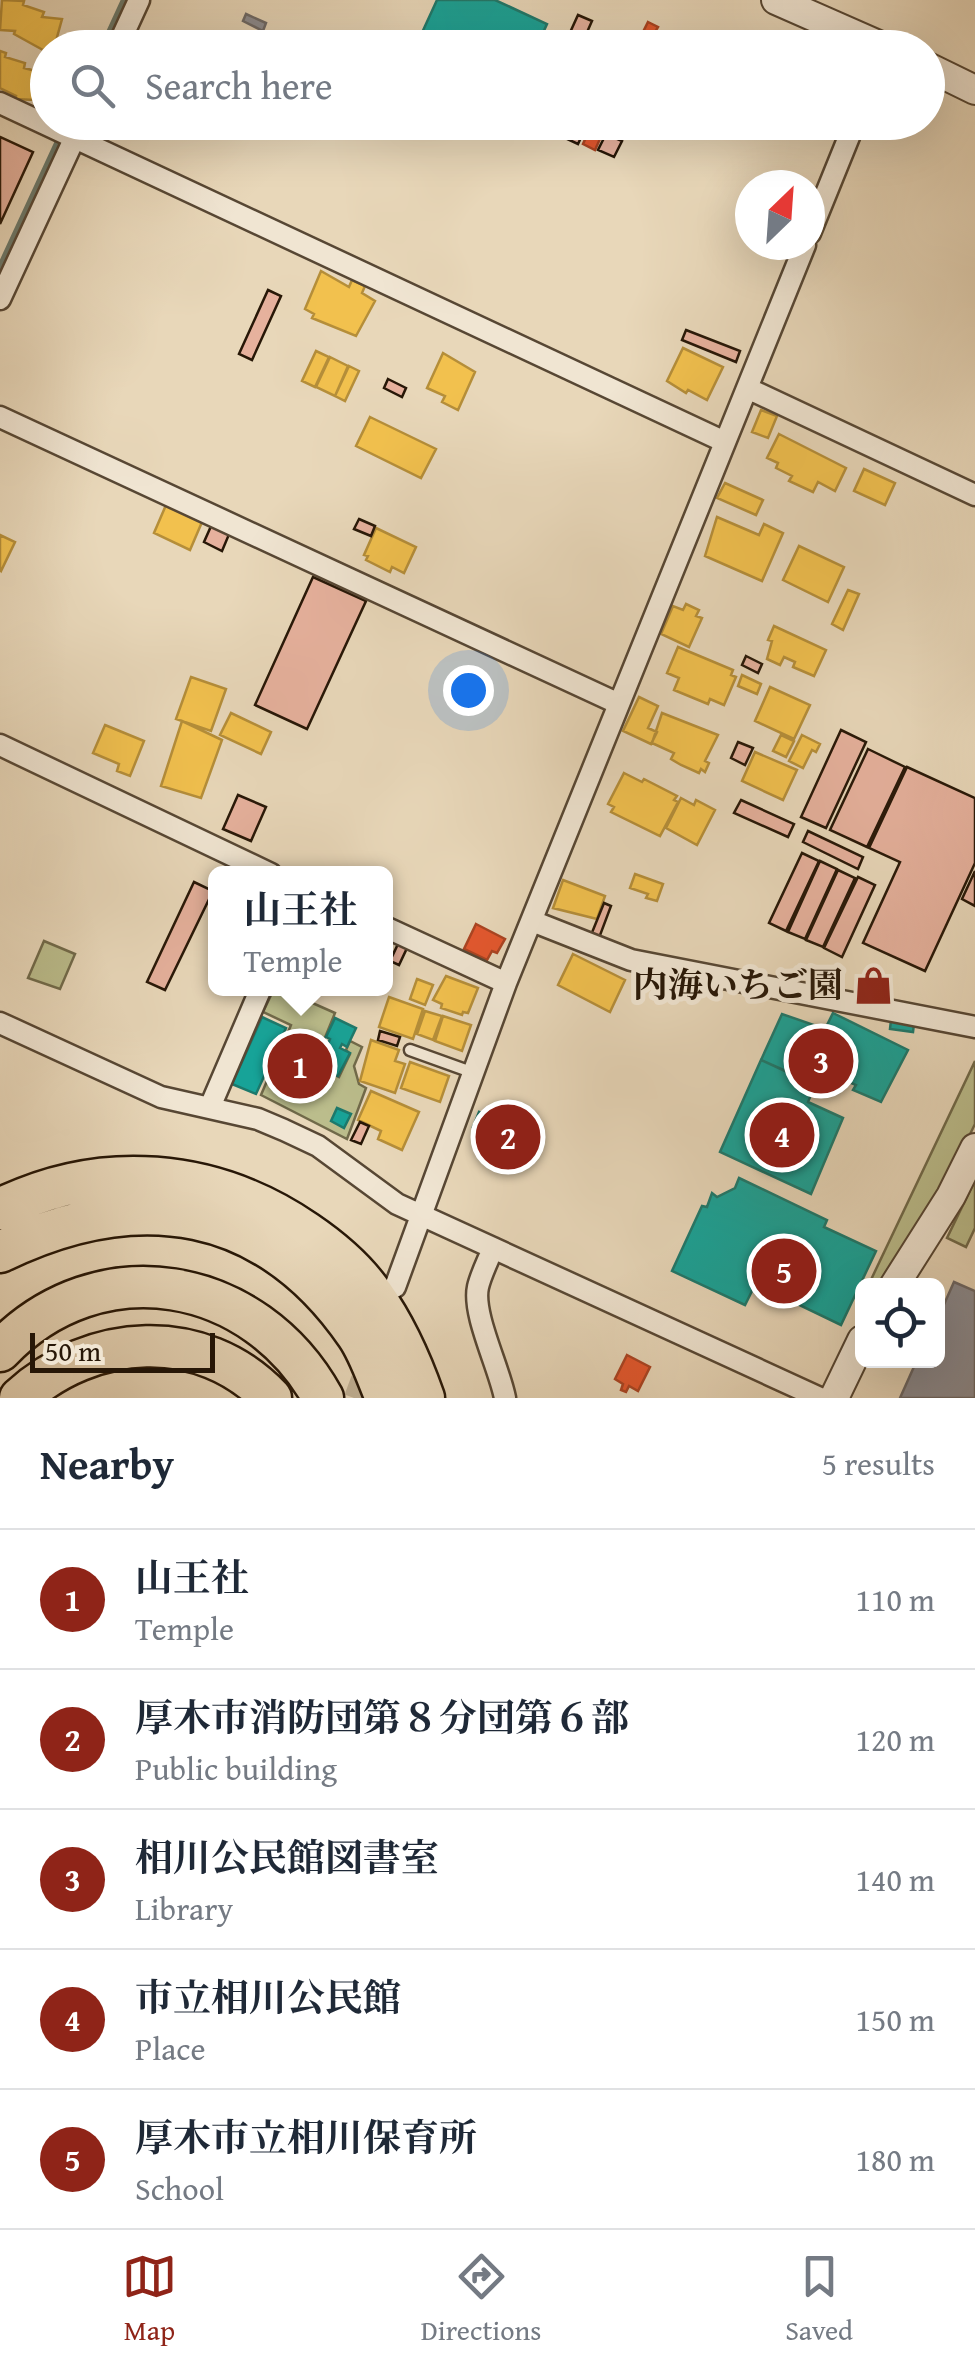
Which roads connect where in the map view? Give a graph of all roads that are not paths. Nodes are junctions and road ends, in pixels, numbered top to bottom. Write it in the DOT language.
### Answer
graph roads {
  1 [pos="140,0"];
  2 [pos="776,0"];
  3 [pos="126,30"];
  4 [pos="844,30"];
  5 [pos="945,76"];
  6 [pos="975,90"];
  7 [pos="0,103"];
  8 [pos="30,115"];
  9 [pos="67,140"];
  10 [pos="87,140"];
  11 [pos="848,140"];
  12 [pos="825,196"];
  13 [pos="799,260"];
  14 [pos="0,299"];
  15 [pos="747,388"];
  16 [pos="0,418"];
  17 [pos="725,442"];
  18 [pos="975,496"];
  19 [pos="617,703"];
  20 [pos="0,745"];
  21 [pos="254,866"];
  22 [pos="532,921"];
  23 [pos="393,930"];
  24 [pos="506,983"];
  25 [pos="258,996"];
  26 [pos="0,1022"];
  27 [pos="975,1028"];
  28 [pos="410,1050"];
  29 [pos="474,1073"];
  30 [pos="210,1106"];
  31 [pos="975,1148"];
  32 [pos="0,1209"];
  33 [pos="424,1216"];
  34 [pos="493,1248"];
  35 [pos="0,1252"];
  36 [pos="899,1278"];
  37 [pos="395,1287"];
  38 [pos="0,1351"];
  39 [pos="855,1354"];
  40 [pos="20,1398"];
  41 [pos="271,1398"];
  42 [pos="323,1398"];
  43 [pos="386,1398"];
  44 [pos="424,1398"];
  45 [pos="505,1398"];
  46 [pos="820,1398"];
  47 [pos="834,1398"];
  1 -- 3 [label="street"];
  2 -- 4 [label="street"];
  5 -- 6 [label="street"];
  7 -- 8 [label="street"];
  9 -- 14 [label="street"];
  10 -- 17 [label="street"];
  11 -- 12 [label="street"];
  13 -- 15 [label="street"];
  15 -- 17 [label="street"];
  15 -- 18 [label="street"];
  16 -- 19 [label="street"];
  17 -- 19 [label="street"];
  19 -- 22 [label="street"];
  20 -- 21 [label="street"];
  22 -- 24 [label="street"];
  22 -- 27 [label="street"];
  23 -- 24 [label="street"];
  24 -- 29 [label="street"];
  25 -- 30 [label="street"];
  26 -- 30 [label="street"];
  28 -- 29 [label="lane"];
  29 -- 33 [label="street"];
  30 -- 33 [label="street"];
  31 -- 36 [label="street"];
  32 -- 44 [label="highway"];
  33 -- 34 [label="street"];
  33 -- 37 [label="street"];
  34 -- 45 [label="street"];
  34 -- 46 [label="street"];
  35 -- 43 [label="highway"];
  38 -- 42 [label="highway"];
  39 -- 47 [label="street"];
  40 -- 41 [label="highway"];
}
